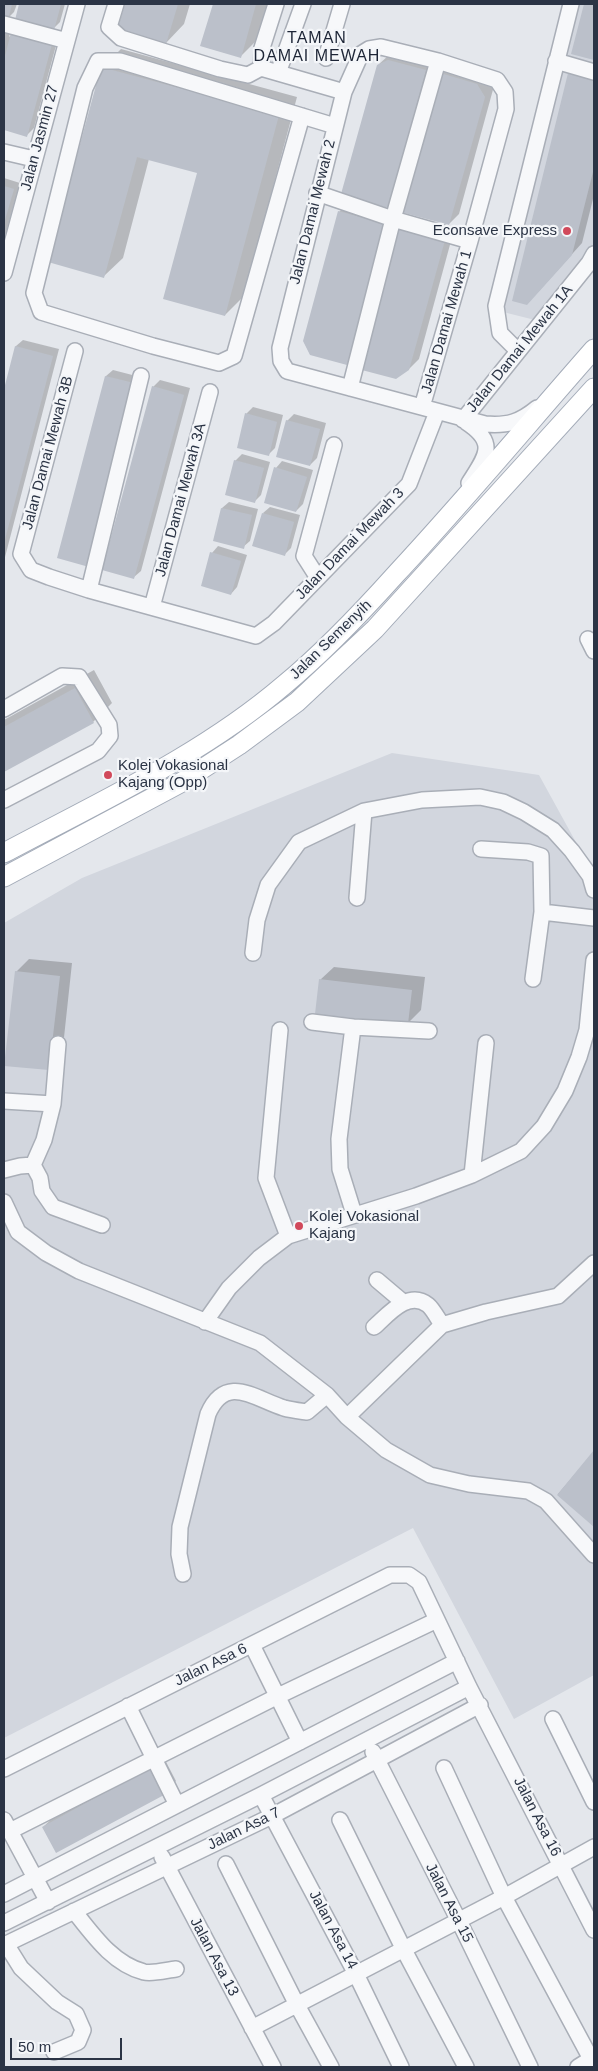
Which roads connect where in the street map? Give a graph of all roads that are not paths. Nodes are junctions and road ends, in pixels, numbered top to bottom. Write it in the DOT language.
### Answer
graph roads {
  1 [pos="77,4"];
  2 [pos="116,4"];
  3 [pos="276,4"];
  4 [pos="303,4"];
  5 [pos="342,4"];
  6 [pos="571,4"];
  7 [pos="4,24"];
  8 [pos="67,42"];
  9 [pos="326,58"];
  10 [pos="438,61"];
  11 [pos="556,61"];
  12 [pos="261,68"];
  13 [pos="594,72"];
  14 [pos="278,73"];
  15 [pos="344,92"];
  16 [pos="302,116"];
  17 [pos="335,126"];
  18 [pos="4,152"];
  19 [pos="34,159"];
  20 [pos="317,193"];
  21 [pos="393,219"];
  22 [pos="470,241"];
  23 [pos="594,254"];
  24 [pos="4,273"];
  25 [pos="594,349"];
  26 [pos="518,350"];
  27 [pos="75,351"];
  28 [pos="141,376"];
  29 [pos="350,388"];
  30 [pos="594,388"];
  31 [pos="210,392"];
  32 [pos="555,394"];
  33 [pos="422,407"];
  34 [pos="438,412"];
  35 [pos="463,420"];
  36 [pos="334,446"];
  37 [pos="446,520"];
  38 [pos="318,578"];
  39 [pos="89,590"];
  40 [pos="152,607"];
  41 [pos="4,709"];
  42 [pos="4,800"];
  43 [pos="364,811"];
  44 [pos="480,849"];
  45 [pos="4,853"];
  46 [pos="4,877"];
  47 [pos="594,890"];
  48 [pos="357,898"];
  49 [pos="542,912"];
  50 [pos="594,918"];
  51 [pos="253,953"];
  52 [pos="594,960"];
  53 [pos="533,978"];
  54 [pos="312,1022"];
  55 [pos="354,1026"];
  56 [pos="280,1030"];
  57 [pos="591,1030"];
  58 [pos="429,1031"];
  59 [pos="486,1043"];
  60 [pos="58,1044"];
  61 [pos="4,1101"];
  62 [pos="53,1104"];
  63 [pos="33,1165"];
  64 [pos="4,1170"];
  65 [pos="472,1175"];
  66 [pos="4,1202"];
  67 [pos="354,1214"];
  68 [pos="102,1225"];
  69 [pos="288,1236"];
  70 [pos="594,1263"];
  71 [pos="377,1280"];
  72 [pos="403,1302"];
  73 [pos="205,1322"];
  74 [pos="442,1325"];
  75 [pos="374,1328"];
  76 [pos="327,1395"];
  77 [pos="347,1417"];
  78 [pos="594,1555"];
  79 [pos="183,1574"];
  80 [pos="419,1582"];
  81 [pos="438,1620"];
  82 [pos="252,1644"];
  83 [pos="457,1662"];
  84 [pos="469,1687"];
  85 [pos="278,1696"];
  86 [pos="128,1706"];
  87 [pos="480,1706"];
  88 [pos="553,1719"];
  89 [pos="366,1740"];
  90 [pos="300,1742"];
  91 [pos="154,1758"];
  92 [pos="377,1760"];
  93 [pos="444,1768"];
  94 [pos="4,1770"];
  95 [pos="261,1795"];
  96 [pos="594,1802"];
  97 [pos="177,1805"];
  98 [pos="272,1816"];
  99 [pos="340,1820"];
  100 [pos="7,1825"];
  101 [pos="157,1847"];
  102 [pos="594,1847"];
  103 [pos="226,1864"];
  104 [pos="561,1864"];
  105 [pos="166,1867"];
  106 [pos="34,1878"];
  107 [pos="4,1894"];
  108 [pos="504,1897"];
  109 [pos="48,1902"];
  110 [pos="74,1911"];
  111 [pos="458,1921"];
  112 [pos="4,1924"];
  113 [pos="594,1930"];
  114 [pos="5,1944"];
  115 [pos="404,1950"];
  116 [pos="176,1969"];
  117 [pos="356,1974"];
  118 [pos="297,2005"];
  119 [pos="252,2028"];
  120 [pos="54,2052"];
  121 [pos="593,2058"];
  122 [pos="273,2067"];
  123 [pos="331,2067"];
  124 [pos="401,2067"];
  125 [pos="466,2067"];
  126 [pos="530,2067"];
  127 [pos="578,2067"];
  1 -- 8 [label="street, Jalan Jasmin 27"];
  2 -- 12 [label="street"];
  3 -- 12 [label="street"];
  4 -- 14 [label="street"];
  5 -- 9 [label="street"];
  6 -- 11 [label="street"];
  7 -- 8 [label="street"];
  8 -- 19 [label="street, Jalan Jasmin 27"];
  10 -- 15 [label="street, Jalan Damai Mewah 2"];
  10 -- 21 [label="street"];
  10 -- 22 [label="street, Jalan Damai Mewah 1"];
  11 -- 13 [label="street"];
  11 -- 26 [label="street"];
  12 -- 14 [label="street"];
  14 -- 15 [label="street"];
  15 -- 17 [label="street, Jalan Damai Mewah 2"];
  16 -- 16 [label="street"];
  16 -- 17 [label="street"];
  17 -- 20 [label="street, Jalan Damai Mewah 2"];
  18 -- 19 [label="street"];
  19 -- 24 [label="street, Jalan Jasmin 27"];
  20 -- 21 [label="street"];
  20 -- 29 [label="street, Jalan Damai Mewah 2"];
  21 -- 22 [label="street"];
  21 -- 29 [label="street"];
  22 -- 33 [label="street, Jalan Damai Mewah 1"];
  23 -- 26 [label="street, Jalan Damai Mewah 1A"];
  25 -- 32 [label="main road, Jalan Semenyih"];
  26 -- 35 [label="street, Jalan Damai Mewah 1A"];
  27 -- 39 [label="street, Jalan Damai Mewah 3B"];
  28 -- 39 [label="street"];
  29 -- 33 [label="street"];
  30 -- 46 [label="main road, Jalan Semenyih"];
  31 -- 40 [label="street, Jalan Damai Mewah 3A"];
  32 -- 35 [label="street"];
  32 -- 37 [label="main road, Jalan Semenyih"];
  33 -- 34 [label="street"];
  34 -- 35 [label="street"];
  34 -- 38 [label="street, Jalan Damai Mewah 3"];
  35 -- 37 [label="street"];
  36 -- 38 [label="street"];
  37 -- 45 [label="main road, Jalan Semenyih"];
  38 -- 40 [label="street, Jalan Damai Mewah 3"];
  39 -- 40 [label="street"];
  41 -- 42 [label="street"];
  43 -- 47 [label="street"];
  43 -- 48 [label="street"];
  43 -- 51 [label="street"];
  44 -- 49 [label="street"];
  49 -- 50 [label="street"];
  49 -- 53 [label="street"];
  52 -- 57 [label="street"];
  54 -- 55 [label="street"];
  55 -- 58 [label="street"];
  55 -- 67 [label="street"];
  56 -- 69 [label="street"];
  57 -- 65 [label="street"];
  59 -- 65 [label="street"];
  60 -- 62 [label="street"];
  61 -- 62 [label="street"];
  62 -- 63 [label="street"];
  63 -- 64 [label="street"];
  63 -- 68 [label="street"];
  65 -- 67 [label="street"];
  66 -- 73 [label="street"];
  67 -- 69 [label="street"];
  69 -- 73 [label="street"];
  70 -- 74 [label="street"];
  71 -- 72 [label="street"];
  72 -- 74 [label="street"];
  72 -- 75 [label="street"];
  73 -- 76 [label="street"];
  74 -- 77 [label="street"];
  76 -- 77 [label="street"];
  76 -- 79 [label="street"];
  77 -- 78 [label="street"];
  80 -- 81 [label="street, Jalan Asa 16"];
  80 -- 82 [label="street, Jalan Asa 6"];
  81 -- 83 [label="street, Jalan Asa 16"];
  81 -- 85 [label="street"];
  82 -- 85 [label="street"];
  82 -- 86 [label="street, Jalan Asa 6"];
  83 -- 84 [label="street, Jalan Asa 16"];
  83 -- 90 [label="street"];
  84 -- 87 [label="street, Jalan Asa 16"];
  84 -- 89 [label="street, Jalan Asa 7"];
  85 -- 90 [label="street"];
  85 -- 91 [label="street"];
  86 -- 91 [label="street"];
  86 -- 94 [label="street, Jalan Asa 6"];
  87 -- 92 [label="street, Jalan Asa 7"];
  87 -- 104 [label="street, Jalan Asa 16"];
  88 -- 96 [label="street"];
  89 -- 92 [label="street, Jalan Asa 15"];
  89 -- 95 [label="street, Jalan Asa 7"];
  90 -- 97 [label="street"];
  91 -- 97 [label="street"];
  91 -- 100 [label="street"];
  92 -- 98 [label="street, Jalan Asa 7"];
  92 -- 111 [label="street, Jalan Asa 15"];
  93 -- 108 [label="street"];
  95 -- 98 [label="street, Jalan Asa 14"];
  95 -- 101 [label="street, Jalan Asa 7"];
  97 -- 106 [label="street"];
  98 -- 105 [label="street, Jalan Asa 7"];
  98 -- 117 [label="street, Jalan Asa 14"];
  99 -- 115 [label="street"];
  100 -- 106 [label="street"];
  101 -- 105 [label="street, Jalan Asa 13"];
  101 -- 109 [label="street, Jalan Asa 7"];
  102 -- 104 [label="street"];
  103 -- 118 [label="street"];
  104 -- 108 [label="street"];
  104 -- 113 [label="street, Jalan Asa 16"];
  105 -- 110 [label="street, Jalan Asa 7"];
  105 -- 119 [label="street, Jalan Asa 13"];
  106 -- 107 [label="street"];
  106 -- 109 [label="street"];
  108 -- 111 [label="street"];
  108 -- 121 [label="street"];
  109 -- 112 [label="street, Jalan Asa 7"];
  110 -- 114 [label="street, Jalan Asa 7"];
  110 -- 116 [label="street"];
  111 -- 115 [label="street"];
  111 -- 126 [label="street, Jalan Asa 15"];
  114 -- 120 [label="street"];
  115 -- 117 [label="street"];
  115 -- 125 [label="street"];
  117 -- 118 [label="street"];
  117 -- 124 [label="street, Jalan Asa 14"];
  118 -- 119 [label="street"];
  118 -- 123 [label="street"];
  119 -- 122 [label="street, Jalan Asa 13"];
  121 -- 127 [label="street"];
}
